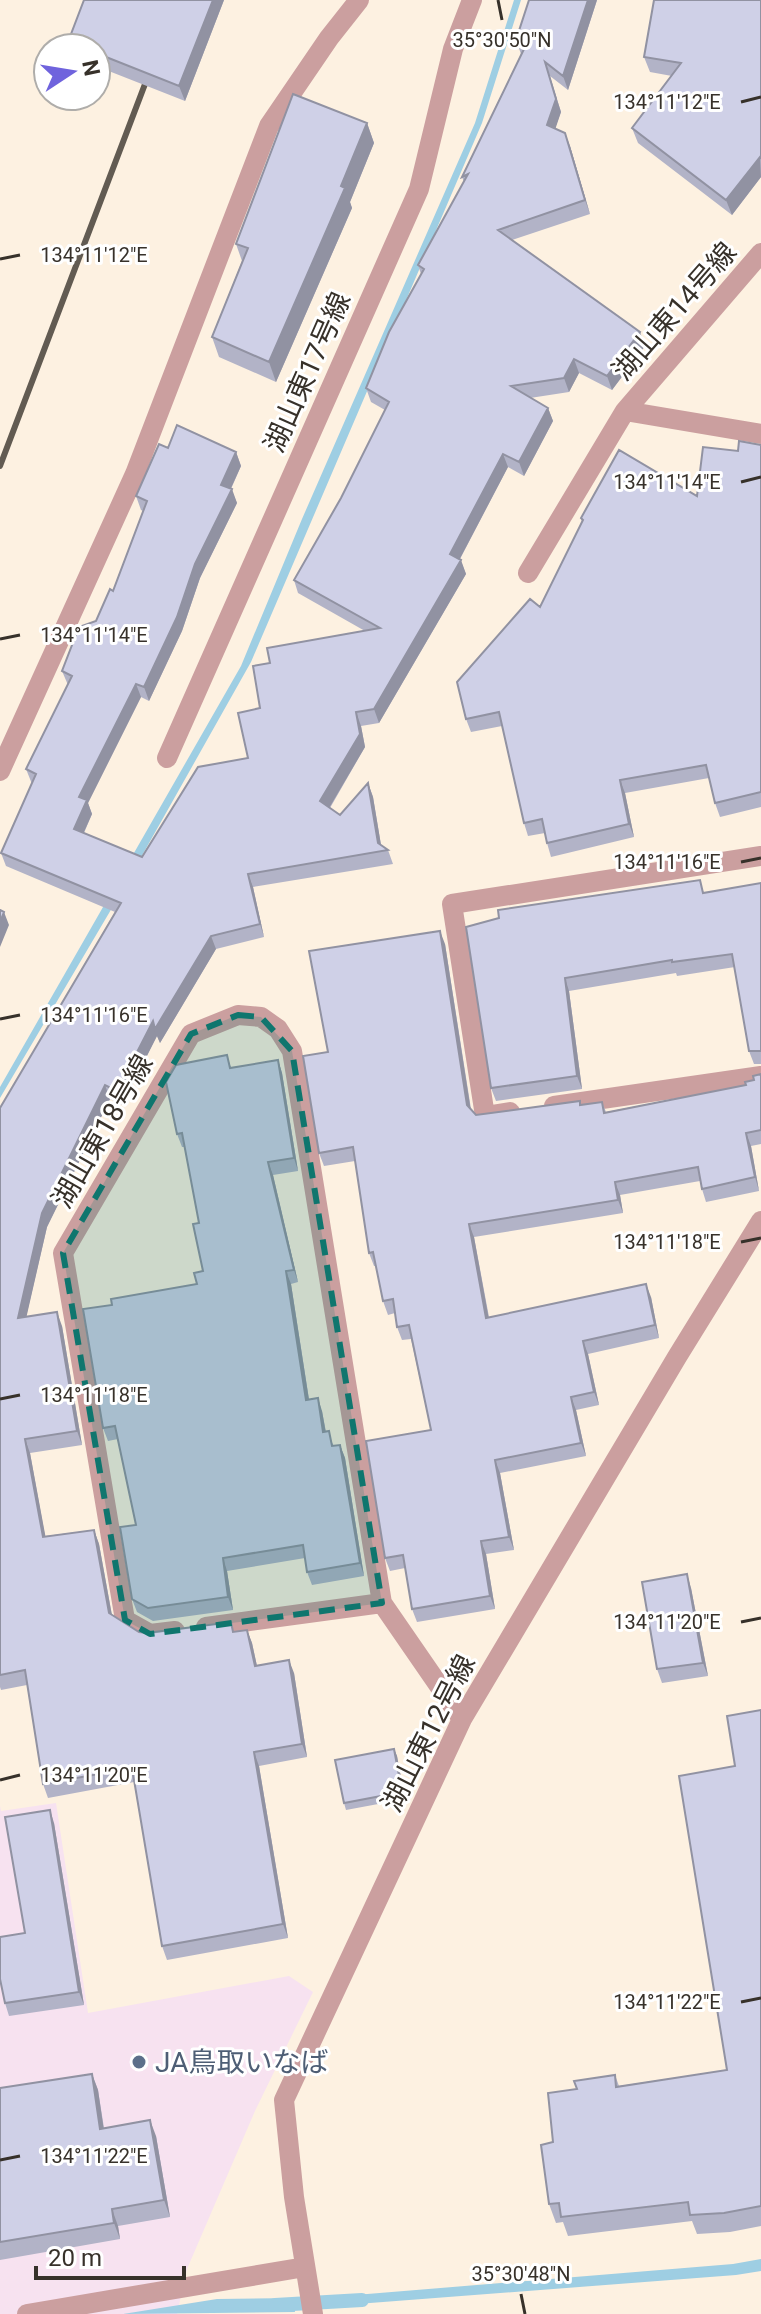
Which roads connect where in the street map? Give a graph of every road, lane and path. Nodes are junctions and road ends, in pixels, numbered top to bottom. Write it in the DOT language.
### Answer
graph roads {
  1 [pos="359,0"];
  2 [pos="472,0"];
  3 [pos="761,253"];
  4 [pos="625,411"];
  5 [pos="761,434"];
  6 [pos="528,573"];
  7 [pos="167,758"];
  8 [pos="0,771"];
  9 [pos="761,856"];
  10 [pos="761,1076"];
  11 [pos="761,1221"];
  12 [pos="382,1603"];
  13 [pos="462,1719"];
  14 [pos="305,2267"];
  15 [pos="27,2314"];
  16 [pos="313,2314"];
  1 -- 8 [label="street"];
  2 -- 7 [label="street, 湖山東17号線"];
  3 -- 4 [label="street, 湖山東14号線"];
  4 -- 5 [label="street, 湖山東14号線"];
  4 -- 6 [label="street"];
  9 -- 10 [label="street"];
  11 -- 13 [label="street, 湖山東12号線"];
  12 -- 12 [label="street, 湖山東18号線"];
  12 -- 13 [label="street, 湖山東18号線"];
  13 -- 14 [label="street, 湖山東12号線"];
  14 -- 15 [label="street"];
  14 -- 16 [label="street, 湖山東12号線"];
}
